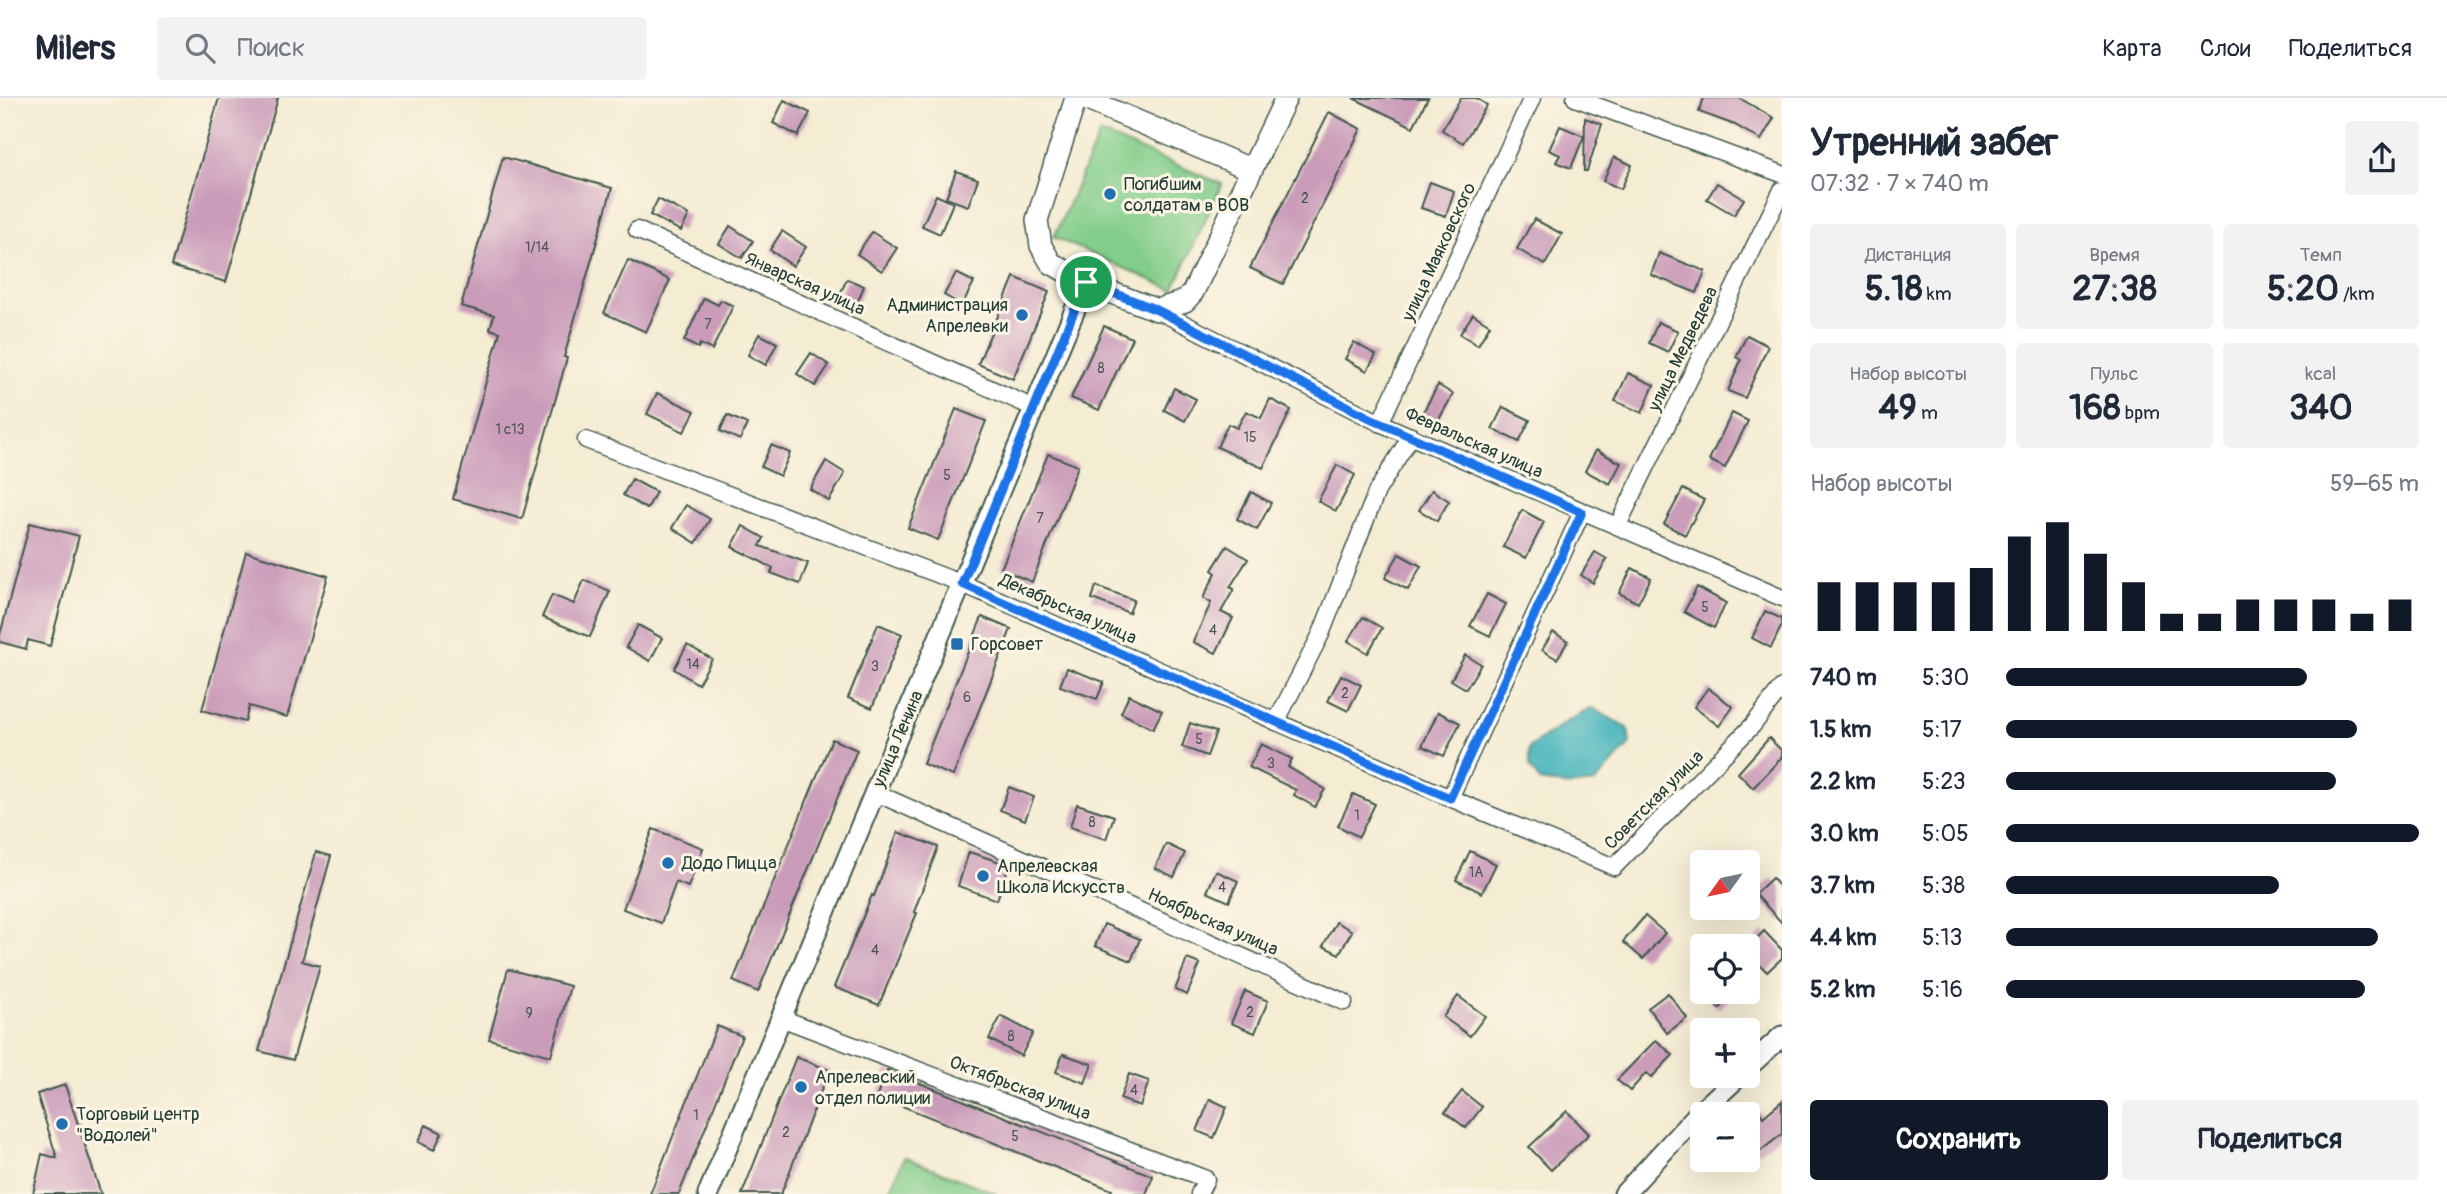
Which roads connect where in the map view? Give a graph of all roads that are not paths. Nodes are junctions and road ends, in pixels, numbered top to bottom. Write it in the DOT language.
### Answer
graph roads {
  1 [pos="1076,98"];
  2 [pos="1083,98"];
  3 [pos="1286,98"];
  4 [pos="1532,98"];
  5 [pos="1575,98"];
  6 [pos="1250,169"];
  7 [pos="1782,174"];
  8 [pos="1782,190"];
  9 [pos="637,230"];
  10 [pos="1086,282"];
  11 [pos="1157,310"];
  12 [pos="1034,408"];
  13 [pos="1380,423"];
  14 [pos="1411,436"];
  15 [pos="586,440"];
  16 [pos="1582,512"];
  17 [pos="1618,525"];
  18 [pos="962,584"];
  19 [pos="1782,598"];
  20 [pos="1782,687"];
  21 [pos="1276,722"];
  22 [pos="876,793"];
  23 [pos="1450,798"];
  24 [pos="1344,1002"];
  25 [pos="781,1018"];
  26 [pos="1782,1036"];
  27 [pos="1760,1056"];
  28 [pos="1727,1088"];
  29 [pos="1202,1187"];
  30 [pos="708,1194"];
  31 [pos="1624,1194"];
  1 -- 10 [label="main road"];
  2 -- 6 [label="main road"];
  3 -- 6 [label="main road"];
  4 -- 13 [label="street, улица Маяковского"];
  5 -- 7 [label="street"];
  6 -- 11 [label="main road"];
  8 -- 17 [label="street, улица Медведева"];
  9 -- 12 [label="street, Январская улица"];
  10 -- 11 [label="main road"];
  10 -- 12 [label="street, улица Ленина"];
  11 -- 13 [label="street, Февральская улица"];
  12 -- 18 [label="street, улица Ленина"];
  13 -- 14 [label="street, Февральская улица"];
  14 -- 16 [label="street, Февральская улица"];
  14 -- 21 [label="street"];
  15 -- 18 [label="street, Декабрьская улица"];
  16 -- 17 [label="street, Февральская улица"];
  16 -- 23 [label="street"];
  17 -- 19 [label="street, Февральская улица"];
  18 -- 21 [label="street, Декабрьская улица"];
  18 -- 22 [label="street, улица Ленина"];
  20 -- 23 [label="street, Советская улица"];
  21 -- 23 [label="street, Декабрьская улица"];
  22 -- 24 [label="street, Ноябрьская улица"];
  22 -- 25 [label="street, улица Ленина"];
  25 -- 29 [label="street, Октябрьская улица"];
  25 -- 30 [label="street, улица Ленина"];
  26 -- 27 [label="street"];
  28 -- 31 [label="street"];
}
